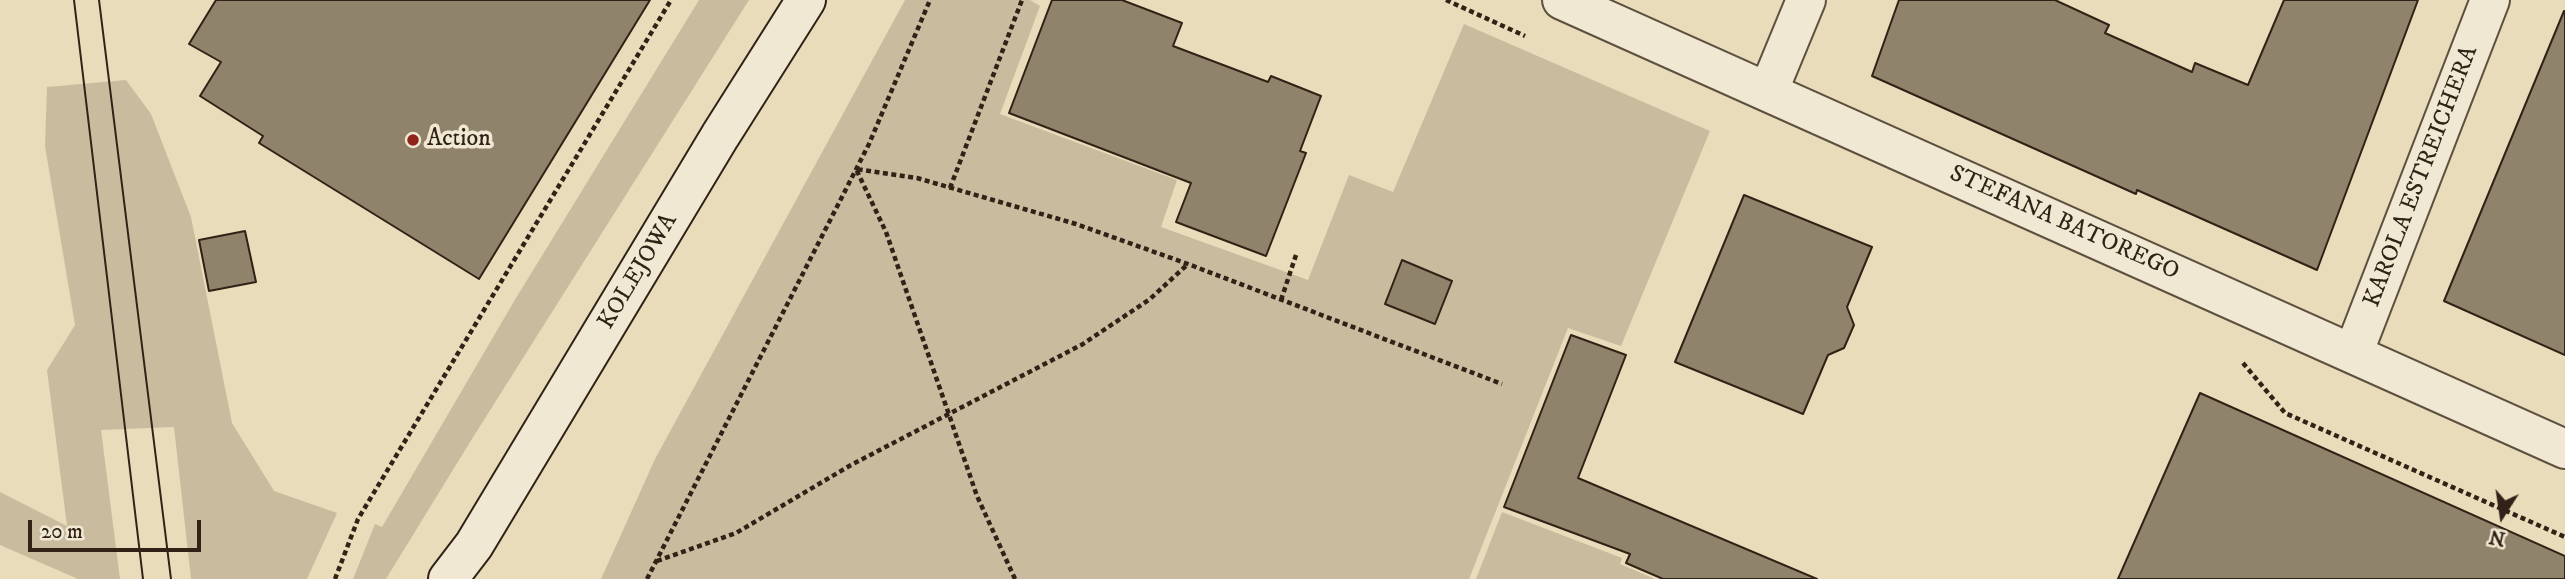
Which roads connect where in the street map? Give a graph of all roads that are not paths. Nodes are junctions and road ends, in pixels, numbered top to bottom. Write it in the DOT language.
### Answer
graph roads {
  1 [pos="806,0"];
  2 [pos="1562,0"];
  3 [pos="1806,0"];
  4 [pos="2490,0"];
  5 [pos="1768,92"];
  6 [pos="2353,354"];
  7 [pos="2565,449"];
  8 [pos="470,562"];
  9 [pos="448,579"];
  1 -- 8 [label="street, KOLEJOWA"];
  2 -- 5 [label="street, STEFANA BATOREGO"];
  3 -- 5 [label="street"];
  4 -- 6 [label="street, KAROLA ESTREICHERA"];
  5 -- 6 [label="street, STEFANA BATOREGO"];
  6 -- 7 [label="street, STEFANA BATOREGO"];
  8 -- 9 [label="street, KOLEJOWA"];
}
